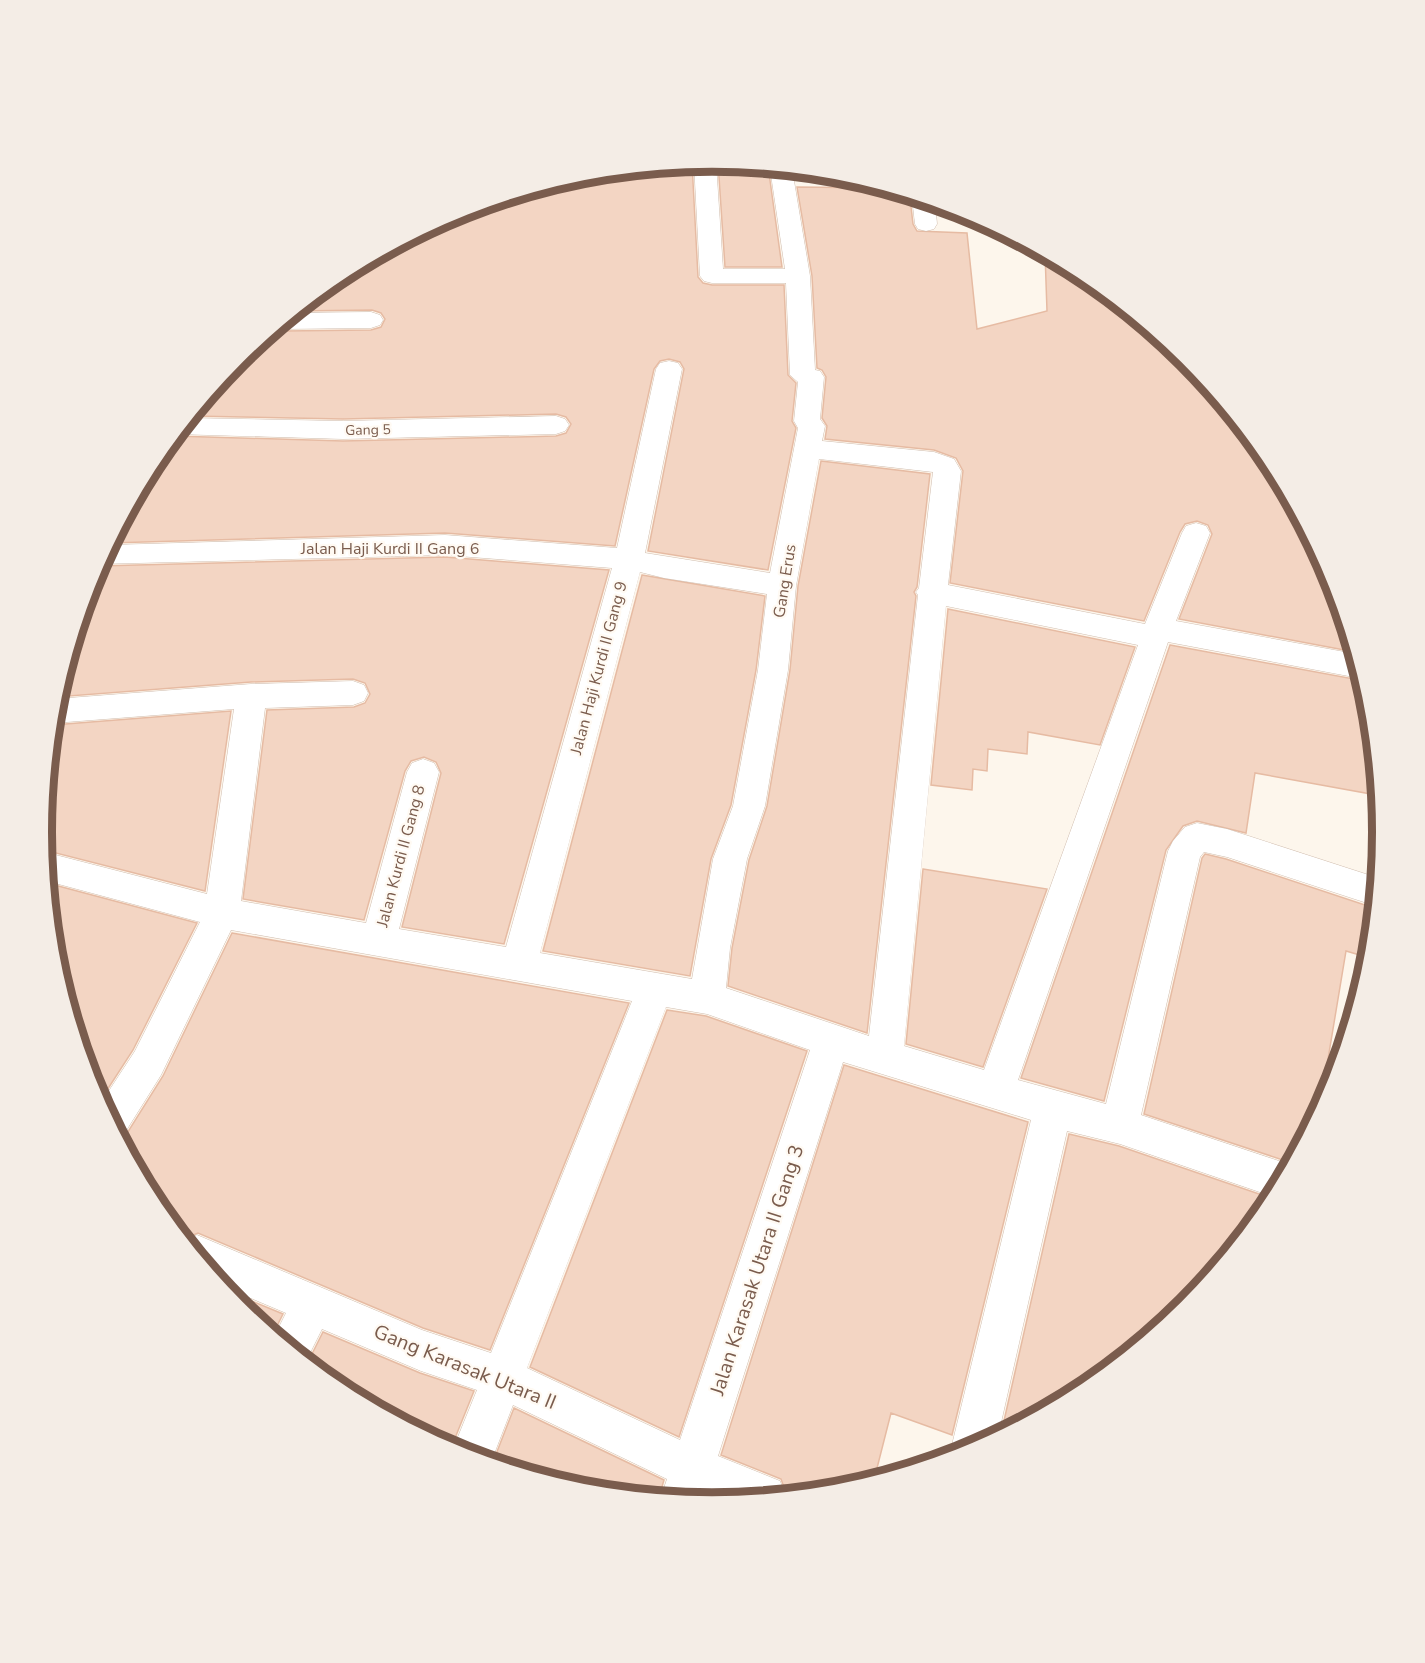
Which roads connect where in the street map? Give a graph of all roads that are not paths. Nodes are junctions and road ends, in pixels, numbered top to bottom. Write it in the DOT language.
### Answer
graph roads {
  1 [pos="706,172"];
  2 [pos="782,175"];
  3 [pos="924,207"];
  4 [pos="926,224"];
  5 [pos="798,276"];
  6 [pos="371,320"];
  7 [pos="295,321"];
  8 [pos="669,369"];
  9 [pos="556,425"];
  10 [pos="191,427"];
  11 [pos="807,449"];
  12 [pos="1196,533"];
  13 [pos="114,555"];
  14 [pos="628,559"];
  15 [pos="782,586"];
  16 [pos="931,592"];
  17 [pos="1156,633"];
  18 [pos="1351,665"];
  19 [pos="353,693"];
  20 [pos="250,696"];
  21 [pos="64,710"];
  22 [pos="423,772"];
  23 [pos="54,868"];
  24 [pos="1370,890"];
  25 [pos="222,913"];
  26 [pos="378,940"];
  27 [pos="519,964"];
  28 [pos="655,988"];
  29 [pos="707,998"];
  30 [pos="831,1041"];
  31 [pos="885,1057"];
  32 [pos="996,1090"];
  33 [pos="1053,1109"];
  34 [pos="116,1113"];
  35 [pos="1120,1126"];
  36 [pos="1270,1183"];
  37 [pos="211,1261"];
  38 [pos="313,1304"];
  39 [pos="294,1341"];
  40 [pos="503,1378"];
  41 [pos="976,1436"];
  42 [pos="476,1447"];
  43 [pos="687,1484"];
  44 [pos="730,1491"];
  1 -- 5 [label="street"];
  2 -- 5 [label="street, Gang Erus"];
  3 -- 4 [label="street"];
  5 -- 11 [label="street, Gang Erus"];
  6 -- 7 [label="street"];
  8 -- 14 [label="street, Jalan Haji Kurdi II Gang 9"];
  9 -- 10 [label="street, Gang 5"];
  11 -- 15 [label="street, Gang Erus"];
  11 -- 16 [label="street"];
  12 -- 17 [label="street"];
  13 -- 14 [label="street, Jalan Haji Kurdi II Gang 6"];
  14 -- 15 [label="street, Jalan Haji Kurdi II Gang 6"];
  14 -- 27 [label="street, Jalan Haji Kurdi II Gang 9"];
  15 -- 29 [label="street, Gang Erus"];
  16 -- 17 [label="street"];
  16 -- 31 [label="street"];
  17 -- 18 [label="street"];
  17 -- 32 [label="street"];
  19 -- 20 [label="street"];
  20 -- 21 [label="street"];
  20 -- 25 [label="street"];
  22 -- 26 [label="street, Jalan Kurdi II Gang 8"];
  23 -- 25 [label="street"];
  24 -- 35 [label="street"];
  25 -- 26 [label="street"];
  25 -- 34 [label="street"];
  26 -- 27 [label="street"];
  27 -- 28 [label="street"];
  28 -- 29 [label="street"];
  28 -- 40 [label="street"];
  29 -- 30 [label="street"];
  30 -- 31 [label="street"];
  30 -- 43 [label="street, Jalan Karasak Utara II Gang 3"];
  31 -- 32 [label="street"];
  32 -- 33 [label="street"];
  33 -- 35 [label="street"];
  33 -- 41 [label="street"];
  35 -- 36 [label="street"];
  37 -- 38 [label="street, Gang Karasak Utara II"];
  38 -- 39 [label="street"];
  38 -- 40 [label="street, Gang Karasak Utara II"];
  40 -- 42 [label="street"];
  40 -- 43 [label="street, Gang Karasak Utara II"];
  43 -- 44 [label="street, Gang Karasak Utara II"];
}
